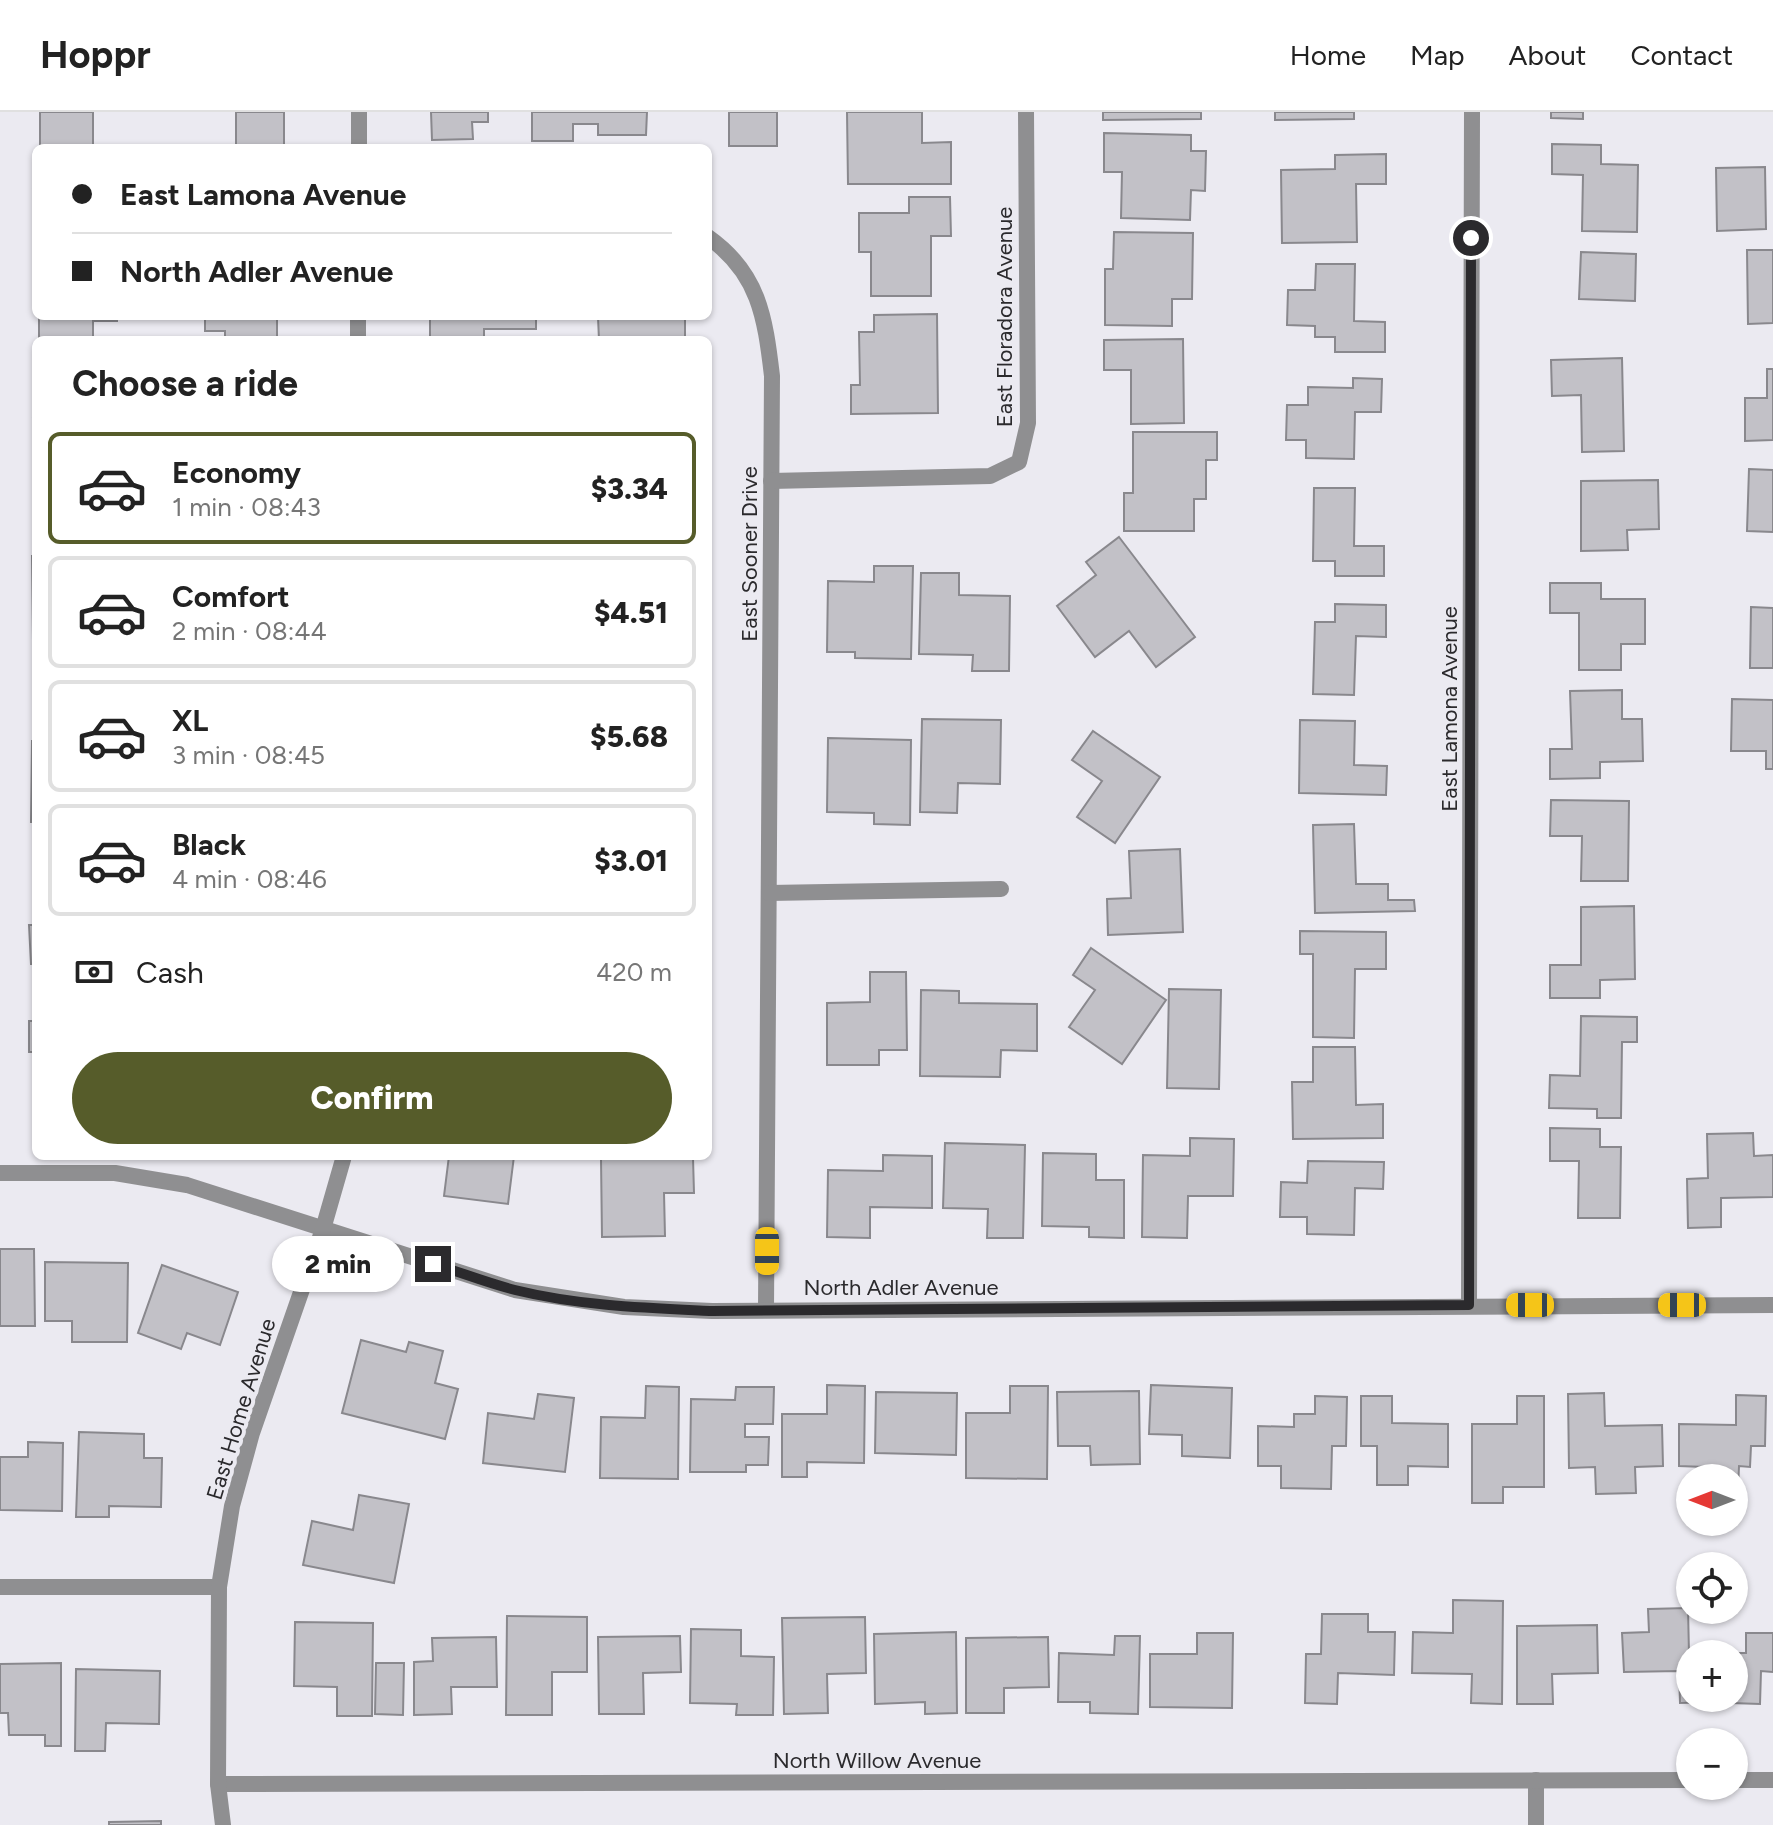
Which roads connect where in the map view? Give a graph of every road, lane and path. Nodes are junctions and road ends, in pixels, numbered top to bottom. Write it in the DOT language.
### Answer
graph roads {
  1 [pos="359,112"];
  2 [pos="1026,112"];
  3 [pos="1472,112"];
  4 [pos="359,144"];
  5 [pos="712,240"];
  6 [pos="771,481"];
  7 [pos="1001,889"];
  8 [pos="769,893"];
  9 [pos="343,1160"];
  10 [pos="0,1173"];
  11 [pos="323,1229"];
  12 [pos="1469,1305"];
  13 [pos="1773,1305"];
  14 [pos="766,1310"];
  15 [pos="0,1587"];
  16 [pos="219,1587"];
  17 [pos="1536,1780"];
  18 [pos="1676,1780"];
  19 [pos="1748,1780"];
  20 [pos="1773,1780"];
  21 [pos="218,1784"];
  22 [pos="223,1825"];
  23 [pos="1536,1825"];
  1 -- 4 [label="street"];
  2 -- 6 [label="street, East Floradora Avenue"];
  3 -- 12 [label="street, East Lamona Avenue"];
  5 -- 6 [label="street, East Sooner Drive"];
  6 -- 8 [label="street, East Sooner Drive"];
  7 -- 8 [label="street"];
  8 -- 14 [label="street, East Sooner Drive"];
  9 -- 11 [label="street, East Home Avenue"];
  10 -- 11 [label="street, North Adler Avenue"];
  11 -- 14 [label="street, North Adler Avenue"];
  11 -- 16 [label="street, East Home Avenue"];
  12 -- 13 [label="street, North Adler Avenue"];
  12 -- 14 [label="street, North Adler Avenue"];
  15 -- 16 [label="street"];
  16 -- 21 [label="street, East Home Avenue"];
  17 -- 18 [label="street, North Willow Avenue"];
  17 -- 21 [label="street, North Willow Avenue"];
  17 -- 23 [label="street"];
  19 -- 20 [label="street"];
  21 -- 22 [label="street, East Home Avenue"];
}
